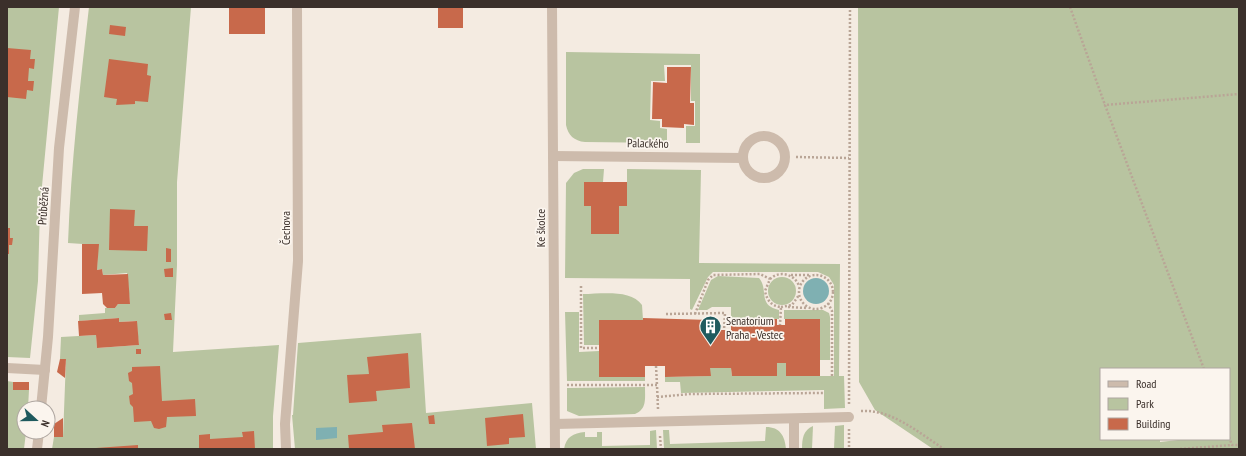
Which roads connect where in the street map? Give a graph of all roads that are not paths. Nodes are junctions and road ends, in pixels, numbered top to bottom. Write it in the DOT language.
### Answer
graph roads {
  1 [pos="75,7"];
  2 [pos="296,7"];
  3 [pos="552,7"];
  4 [pos="553,156"];
  5 [pos="743,158"];
  6 [pos="7,368"];
  7 [pos="45,370"];
  8 [pos="42,400"];
  9 [pos="848,414"];
  10 [pos="794,419"];
  11 [pos="555,424"];
  12 [pos="286,449"];
  13 [pos="555,449"];
  14 [pos="794,449"];
  1 -- 7 [label="street, Průběžná"];
  2 -- 12 [label="street, Čechova"];
  3 -- 4 [label="street, Ke školce"];
  4 -- 5 [label="street, Palackého"];
  4 -- 11 [label="street, Ke školce"];
  5 -- 5 [label="street"];
  6 -- 7 [label="street"];
  7 -- 8 [label="street, Průběžná"];
  9 -- 10 [label="street"];
  10 -- 11 [label="street"];
  10 -- 14 [label="street"];
  11 -- 13 [label="street, Ke školce"];
}
